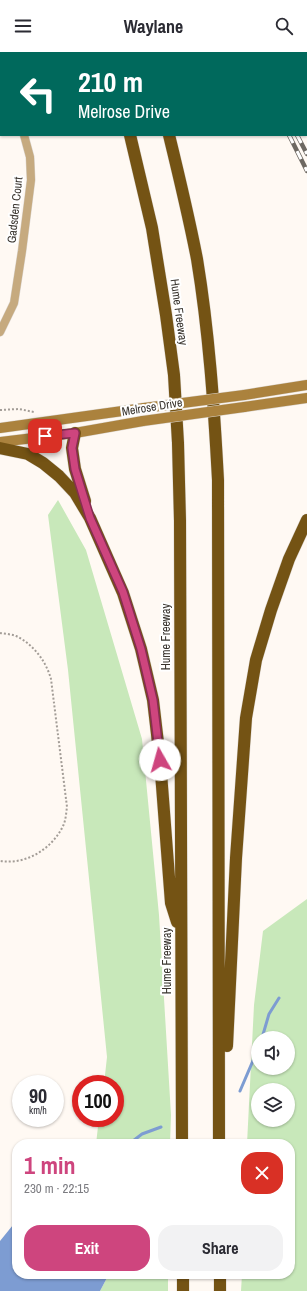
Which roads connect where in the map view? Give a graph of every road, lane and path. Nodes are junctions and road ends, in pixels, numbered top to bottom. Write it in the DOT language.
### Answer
graph roads {
  1 [pos="24,136"];
  2 [pos="130,136"];
  3 [pos="169,136"];
  4 [pos="0,332"];
  5 [pos="307,385"];
  6 [pos="307,398"];
  7 [pos="96,415"];
  8 [pos="0,428"];
  9 [pos="75,433"];
  10 [pos="0,442"];
  11 [pos="0,448"];
  12 [pos="90,518"];
  13 [pos="307,520"];
  14 [pos="0,633"];
  15 [pos="0,861"];
  16 [pos="181,935"];
  17 [pos="182,1139"];
  18 [pos="221,1139"];
  19 [pos="221,1139"];
  20 [pos="183,1279"];
  21 [pos="220,1279"];
  22 [pos="183,1291"];
  23 [pos="220,1291"];
  1 -- 4 [label="street, Gadsden Court"];
  2 -- 16 [label="highway, Hume Freeway"];
  3 -- 18 [label="highway, Hume Freeway"];
  5 -- 7 [label="main road, Melrose Drive, bridge"];
  6 -- 9 [label="main road, Melrose Drive, bridge"];
  7 -- 8 [label="main road, Melrose Drive"];
  7 -- 9 [label="main road"];
  9 -- 10 [label="main road, Melrose Drive"];
  9 -- 12 [label="highway"];
  11 -- 12 [label="highway"];
  12 -- 16 [label="highway"];
  13 -- 19 [label="highway"];
  14 -- 15 [label="path"];
  16 -- 17 [label="highway, Hume Freeway"];
  20 -- 22 [label="highway"];
  21 -- 23 [label="highway"];
}
